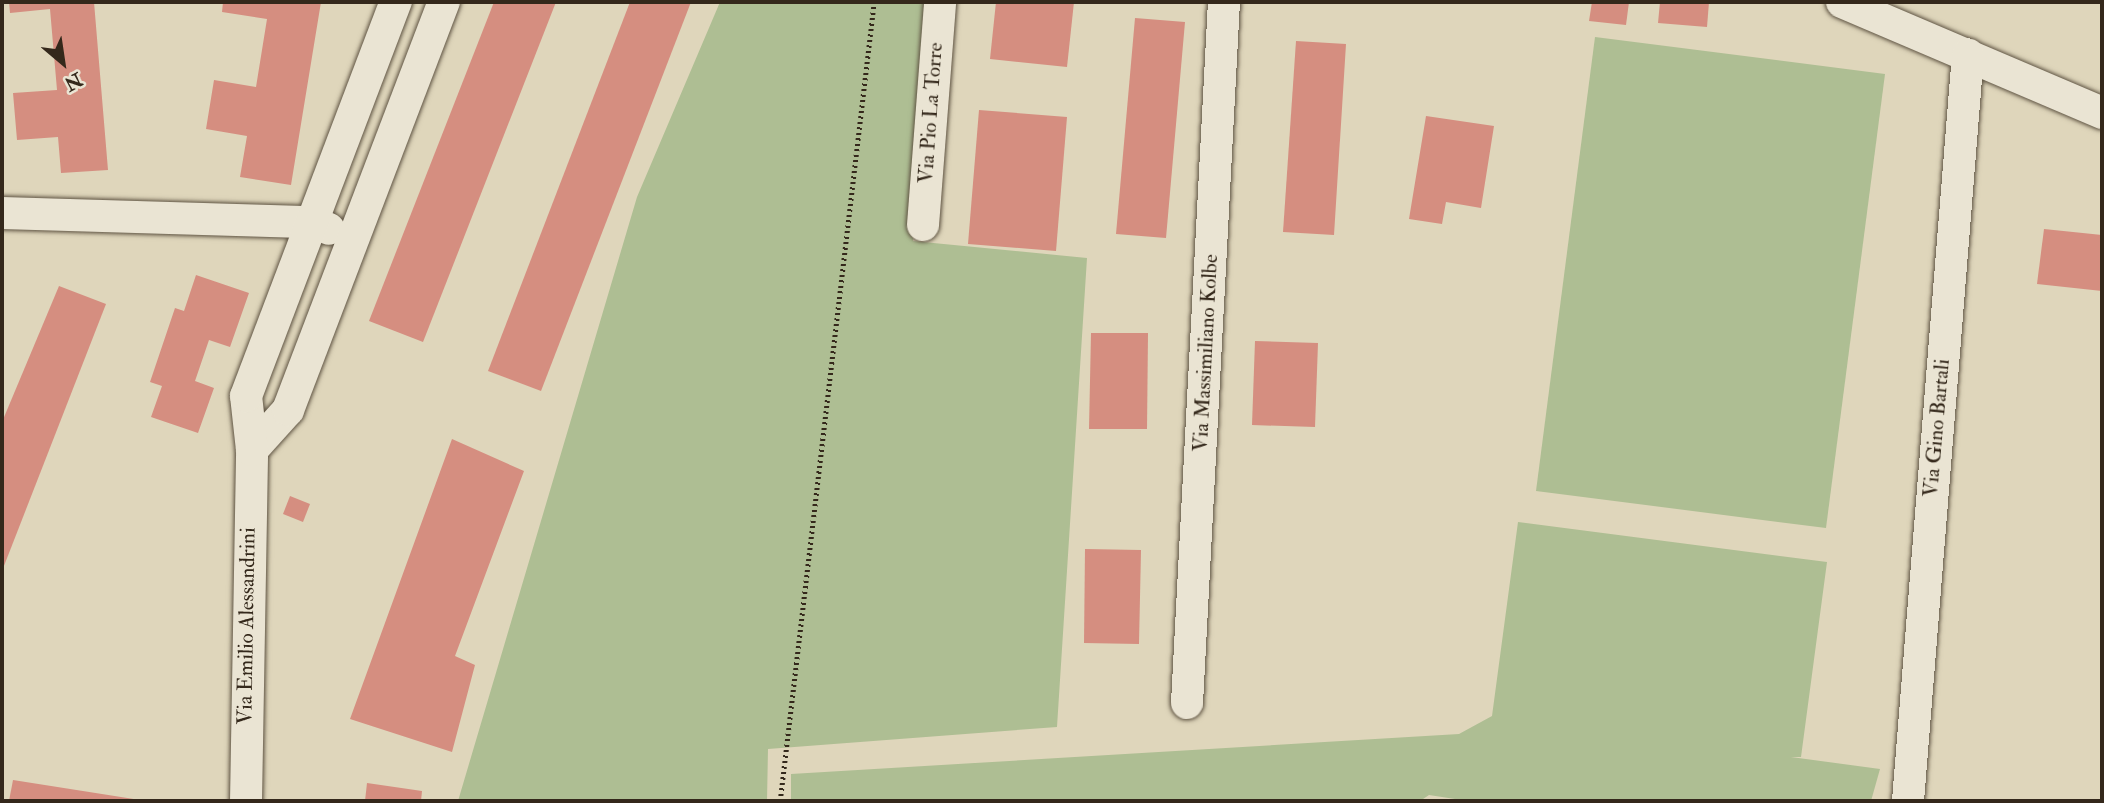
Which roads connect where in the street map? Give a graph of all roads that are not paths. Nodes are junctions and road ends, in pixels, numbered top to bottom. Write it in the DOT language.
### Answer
graph roads {
  1 [pos="396,2"];
  2 [pos="444,2"];
  3 [pos="940,2"];
  4 [pos="1224,2"];
  5 [pos="1842,2"];
  6 [pos="1968,54"];
  7 [pos="2102,113"];
  8 [pos="2,213"];
  9 [pos="312,222"];
  10 [pos="923,225"];
  11 [pos="353,239"];
  12 [pos="252,450"];
  13 [pos="1187,703"];
  14 [pos="246,801"];
  15 [pos="1908,801"];
  1 -- 9 [label="street, Via Emilio Alessandrini"];
  2 -- 11 [label="street"];
  3 -- 10 [label="street, Via Pio La Torre"];
  4 -- 13 [label="street, Via Massimiliano Kolbe"];
  5 -- 6 [label="street"];
  6 -- 7 [label="street"];
  6 -- 15 [label="street, Via Gino Bartali"];
  8 -- 9 [label="street"];
  9 -- 11 [label="street"];
  9 -- 12 [label="street, Via Emilio Alessandrini"];
  11 -- 12 [label="street"];
  12 -- 14 [label="street, Via Emilio Alessandrini"];
}
